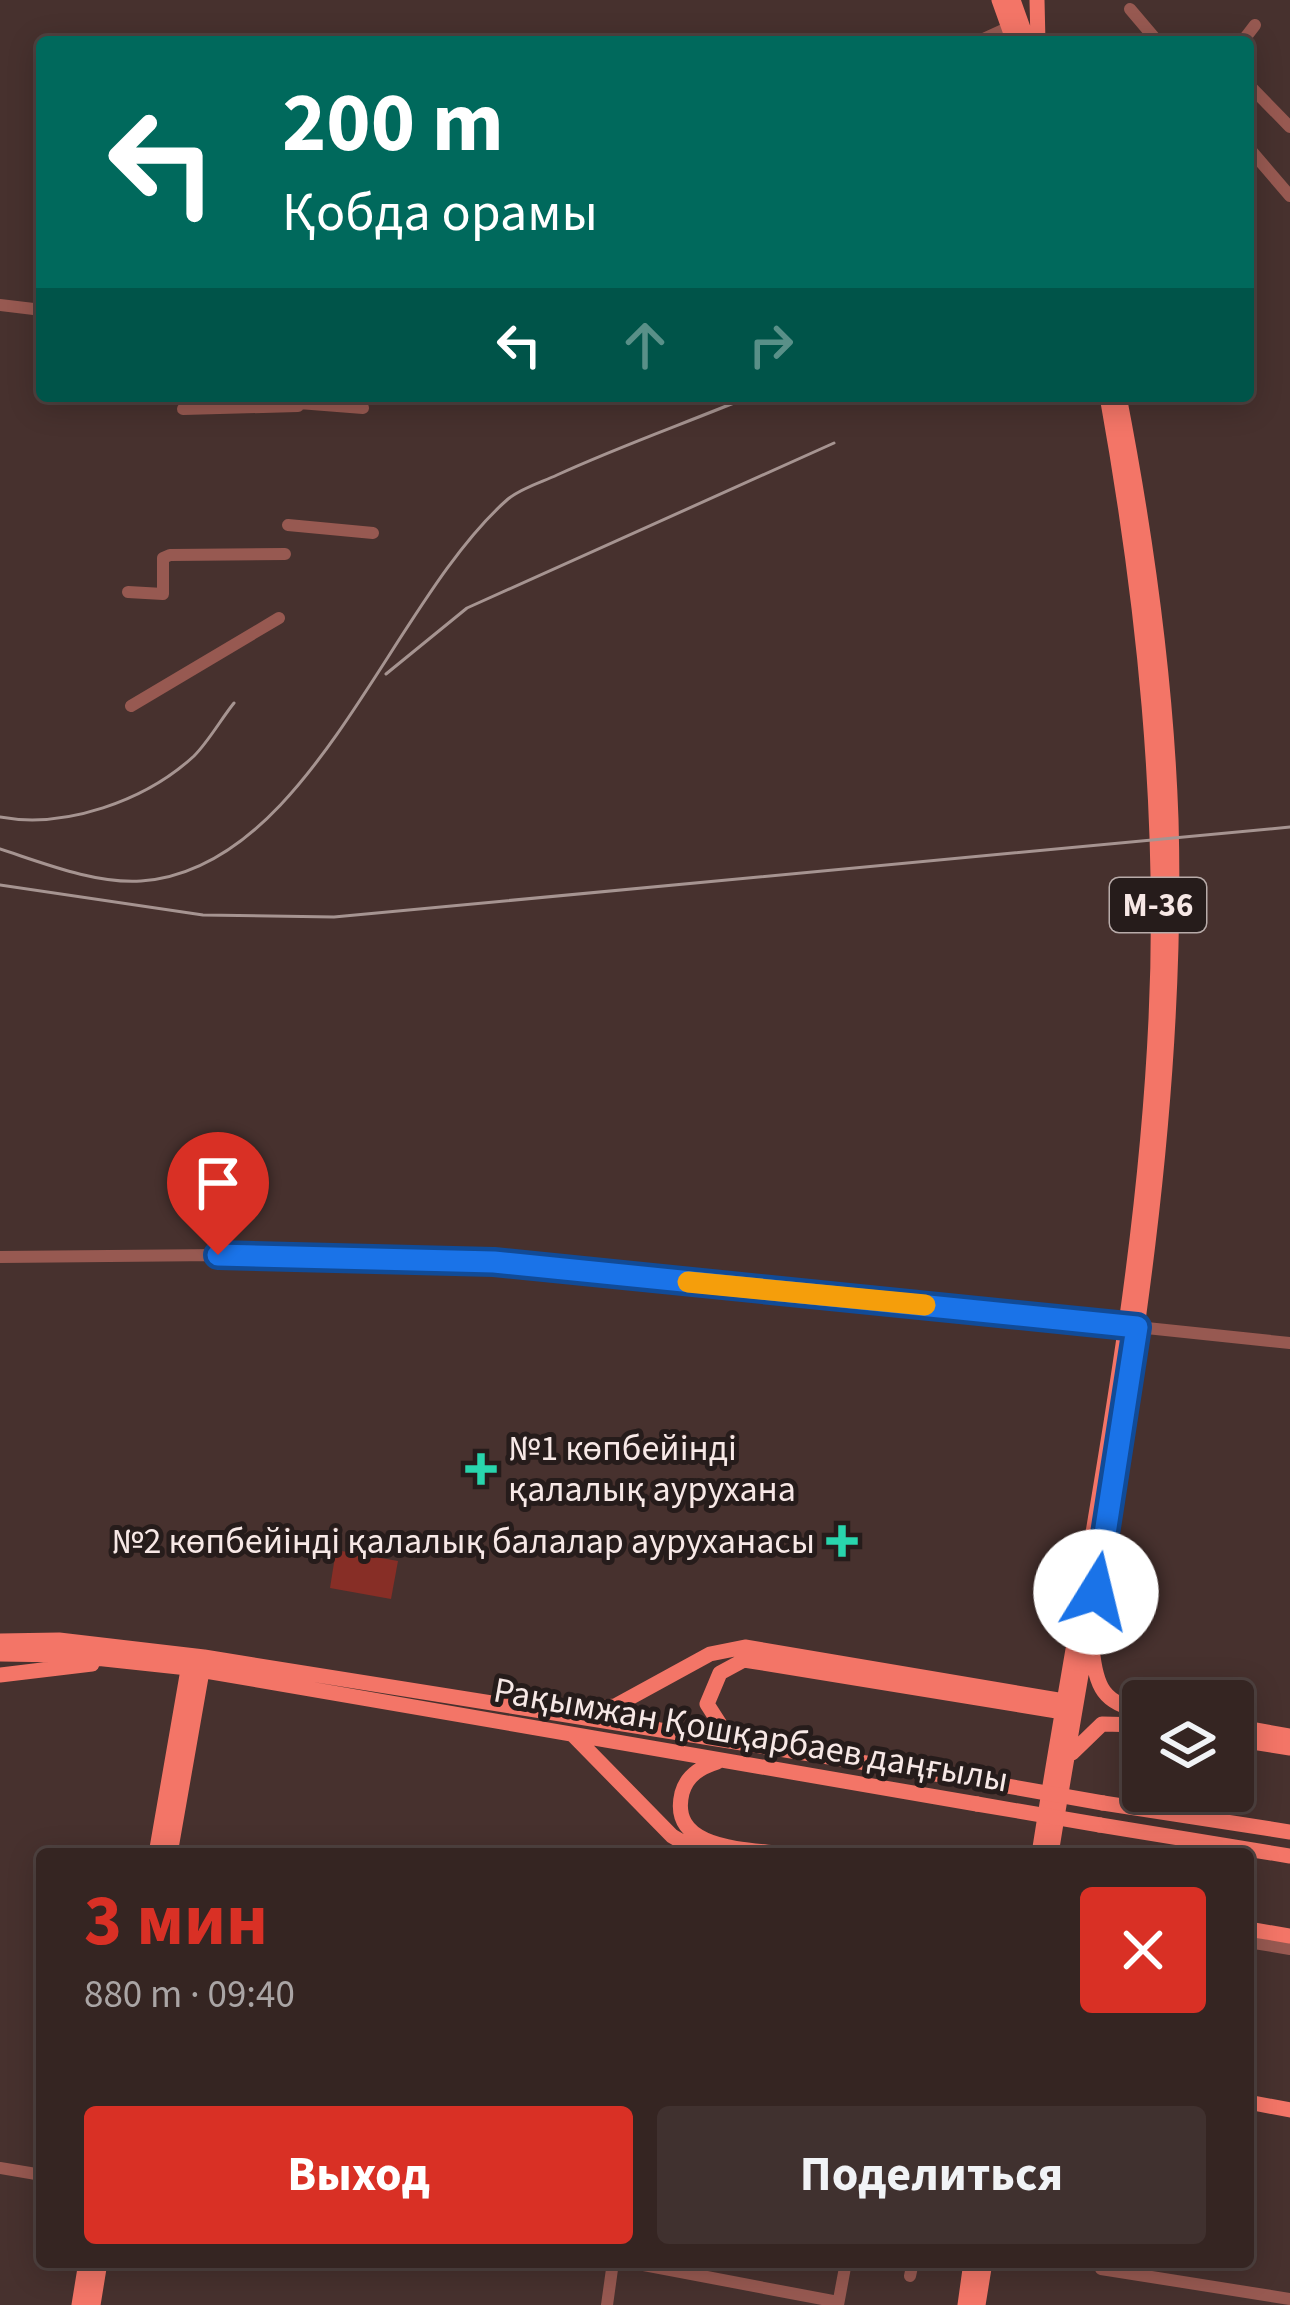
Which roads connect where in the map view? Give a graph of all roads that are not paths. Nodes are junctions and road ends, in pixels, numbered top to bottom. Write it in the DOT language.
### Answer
graph roads {
  1 [pos="999,0"];
  2 [pos="1013,0"];
  3 [pos="1037,0"];
  4 [pos="1130,9"];
  5 [pos="1255,25"];
  6 [pos="1014,30"];
  7 [pos="1038,36"];
  8 [pos="1153,36"];
  9 [pos="1247,36"];
  10 [pos="1254,90"];
  11 [pos="1290,127"];
  12 [pos="1254,154"];
  13 [pos="1290,196"];
  14 [pos="0,305"];
  15 [pos="36,309"];
  16 [pos="1108,402"];
  17 [pos="1120,402"];
  18 [pos="363,408"];
  19 [pos="183,409"];
  20 [pos="288,525"];
  21 [pos="374,533"];
  22 [pos="285,554"];
  23 [pos="128,592"];
  24 [pos="279,618"];
  25 [pos="131,706"];
  26 [pos="0,1257"];
  27 [pos="1132,1326"];
  28 [pos="1290,1342"];
  29 [pos="1090,1630"];
  30 [pos="0,1641"];
  31 [pos="0,1654"];
  32 [pos="111,1660"];
  33 [pos="196,1663"];
  34 [pos="0,1675"];
  35 [pos="1064,1707"];
  36 [pos="1122,1707"];
  37 [pos="556,1713"];
  38 [pos="1122,1724"];
  39 [pos="1254,1730"];
  40 [pos="574,1736"];
  41 [pos="1290,1736"];
  42 [pos="730,1740"];
  43 [pos="1254,1742"];
  44 [pos="1290,1748"];
  45 [pos="730,1763"];
  46 [pos="1064,1772"];
  47 [pos="1290,1832"];
  48 [pos="672,1836"];
  49 [pos="158,1848"];
  50 [pos="171,1848"];
  51 [pos="675,1848"];
  52 [pos="693,1848"];
  53 [pos="745,1848"];
  54 [pos="1044,1848"];
  55 [pos="1045,1848"];
  56 [pos="1241,1848"];
  57 [pos="1254,1850"];
  58 [pos="1290,1856"];
  59 [pos="1254,1930"];
  60 [pos="1290,1936"];
  61 [pos="1254,1943"];
  62 [pos="1290,1948"];
  63 [pos="1254,2103"];
  64 [pos="1290,2110"];
  65 [pos="0,2168"];
  66 [pos="36,2174"];
  67 [pos="85,2268"];
  68 [pos="99,2268"];
  69 [pos="613,2268"];
  70 [pos="658,2268"];
  71 [pos="845,2268"];
  72 [pos="970,2268"];
  73 [pos="984,2268"];
  74 [pos="1118,2268"];
  75 [pos="1290,2299"];
  76 [pos="838,2304"];
  77 [pos="79,2305"];
  78 [pos="93,2305"];
  79 [pos="607,2305"];
  80 [pos="965,2305"];
  81 [pos="978,2305"];
  1 -- 6 [label="main road"];
  2 -- 6 [label="main road"];
  3 -- 7 [label="main road"];
  4 -- 8 [label="street"];
  5 -- 9 [label="street"];
  10 -- 11 [label="street"];
  12 -- 13 [label="street"];
  14 -- 15 [label="street"];
  16 -- 27 [label="main road, M-36"];
  17 -- 27 [label="main road, M-36"];
  18 -- 19 [label="street"];
  20 -- 21 [label="street"];
  22 -- 23 [label="street"];
  24 -- 25 [label="street"];
  26 -- 27 [label="street"];
  27 -- 28 [label="street"];
  27 -- 29 [label="main road, M-36"];
  27 -- 35 [label="main road, M-36"];
  29 -- 36 [label="main road"];
  29 -- 46 [label="main road, M-36"];
  30 -- 33 [label="main road, Рақымжан Қошқарбаев даңғылы"];
  31 -- 32 [label="main road, Рақымжан Қошқарбаев даңғылы"];
  32 -- 33 [label="main road, Рақымжан Қошқарбаев даңғылы"];
  32 -- 34 [label="main road"];
  33 -- 37 [label="main road, Рақымжан Қошқарбаев даңғылы"];
  33 -- 40 [label="main road, Рақымжан Қошқарбаев даңғылы"];
  33 -- 49 [label="main road"];
  33 -- 50 [label="main road"];
  35 -- 37 [label="main road"];
  35 -- 42 [label="main road"];
  35 -- 54 [label="main road, M-36"];
  37 -- 42 [label="main road, Рақымжан Қошқарбаев даңғылы"];
  38 -- 46 [label="main road"];
  39 -- 41 [label="main road"];
  40 -- 45 [label="main road, Рақымжан Қошқарбаев даңғылы"];
  40 -- 48 [label="main road"];
  42 -- 47 [label="main road, Рақымжан Қошқарбаев даңғылы, bridge"];
  43 -- 44 [label="main road"];
  45 -- 53 [label="main road"];
  45 -- 56 [label="main road, Рақымжан Қошқарбаев даңғылы, bridge"];
  46 -- 55 [label="main road, M-36"];
  48 -- 51 [label="street"];
  48 -- 52 [label="main road"];
  57 -- 58 [label="main road, Рақымжан Қошқарбаев даңғылы, bridge"];
  59 -- 60 [label="main road"];
  61 -- 62 [label="street"];
  63 -- 64 [label="main road"];
  65 -- 66 [label="street"];
  67 -- 77 [label="main road"];
  68 -- 78 [label="main road"];
  69 -- 79 [label="street"];
  70 -- 76 [label="street"];
  71 -- 76 [label="street"];
  72 -- 80 [label="main road"];
  73 -- 81 [label="main road"];
  74 -- 75 [label="street"];
}
